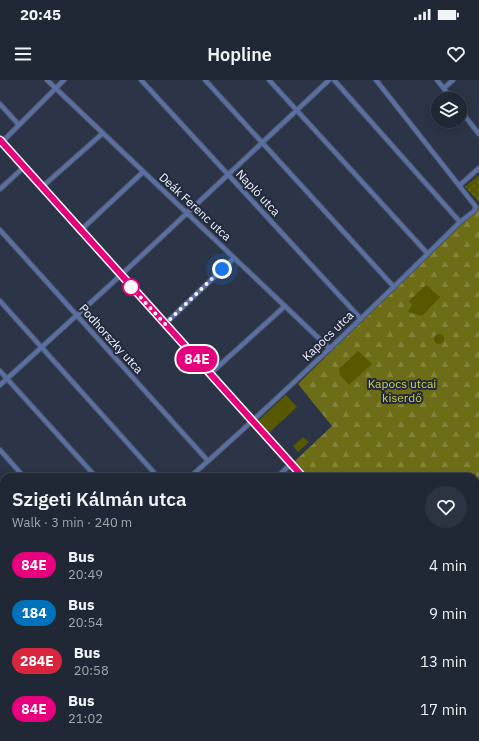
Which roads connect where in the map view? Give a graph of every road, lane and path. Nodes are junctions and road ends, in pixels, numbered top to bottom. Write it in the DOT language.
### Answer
graph roads {
  1 [pos="47,80"];
  2 [pos="64,80"];
  3 [pos="141,80"];
  4 [pos="205,80"];
  5 [pos="269,80"];
  6 [pos="329,80"];
  7 [pos="334,80"];
  8 [pos="376,80"];
  9 [pos="436,80"];
  10 [pos="453,80"];
  11 [pos="56,88"];
  12 [pos="444,88"];
  13 [pos="447,92"];
  14 [pos="0,104"];
  15 [pos="297,110"];
  16 [pos="467,119"];
  17 [pos="19,125"];
  18 [pos="103,133"];
  19 [pos="479,134"];
  20 [pos="1,141"];
  21 [pos="262,142"];
  22 [pos="24,167"];
  23 [pos="479,168"];
  24 [pos="143,172"];
  25 [pos="227,175"];
  26 [pos="460,185"];
  27 [pos="42,187"];
  28 [pos="0,189"];
  29 [pos="186,213"];
  30 [pos="460,222"];
  31 [pos="0,230"];
  32 [pos="81,230"];
  33 [pos="428,254"];
  34 [pos="234,258"];
  35 [pos="121,275"];
  36 [pos="394,287"];
  37 [pos="0,301"];
  38 [pos="285,306"];
  39 [pos="76,314"];
  40 [pos="361,319"];
  41 [pos="165,324"];
  42 [pos="42,347"];
  43 [pos="330,349"];
  44 [pos="0,370"];
  45 [pos="210,374"];
  46 [pos="7,378"];
  47 [pos="0,385"];
  48 [pos="253,421"];
  49 [pos="0,450"];
  50 [pos="208,461"];
  51 [pos="291,464"];
  52 [pos="20,473"];
  53 [pos="92,473"];
  54 [pos="154,473"];
  55 [pos="194,473"];
  56 [pos="281,473"];
  57 [pos="299,473"];
  1 -- 11 [label="street, Deák Ferenc utca"];
  2 -- 11 [label="street"];
  3 -- 25 [label="street, Napló utca"];
  4 -- 21 [label="street"];
  5 -- 15 [label="street"];
  6 -- 15 [label="street"];
  7 -- 30 [label="street"];
  8 -- 26 [label="street"];
  9 -- 12 [label="street"];
  10 -- 12 [label="street"];
  11 -- 17 [label="street"];
  11 -- 18 [label="street, Deák Ferenc utca"];
  12 -- 13 [label="street"];
  14 -- 17 [label="street"];
  15 -- 21 [label="street"];
  15 -- 33 [label="street"];
  16 -- 19 [label="street"];
  17 -- 20 [label="street"];
  18 -- 24 [label="street, Deák Ferenc utca"];
  18 -- 27 [label="street"];
  20 -- 22 [label="street"];
  21 -- 25 [label="street"];
  21 -- 36 [label="street"];
  22 -- 27 [label="street"];
  22 -- 28 [label="street"];
  23 -- 26 [label="street"];
  24 -- 29 [label="street, Deák Ferenc utca"];
  24 -- 32 [label="street"];
  25 -- 29 [label="street"];
  25 -- 40 [label="street, Napló utca"];
  26 -- 30 [label="street, Kapocs utca"];
  27 -- 32 [label="street"];
  29 -- 34 [label="street, Deák Ferenc utca"];
  29 -- 35 [label="street"];
  30 -- 33 [label="street, Kapocs utca"];
  31 -- 39 [label="street, Podhorszky utca"];
  32 -- 35 [label="street"];
  33 -- 36 [label="street, Kapocs utca"];
  34 -- 38 [label="street, Deák Ferenc utca"];
  34 -- 41 [label="street"];
  35 -- 39 [label="street"];
  35 -- 41 [label="street"];
  36 -- 40 [label="street, Kapocs utca"];
  37 -- 42 [label="street"];
  38 -- 43 [label="street, Deák Ferenc utca"];
  38 -- 45 [label="street"];
  39 -- 42 [label="street"];
  39 -- 50 [label="street, Podhorszky utca"];
  40 -- 43 [label="street, Kapocs utca"];
  41 -- 45 [label="street"];
  42 -- 46 [label="street"];
  42 -- 54 [label="street"];
  43 -- 48 [label="street, Kapocs utca"];
  44 -- 46 [label="street"];
  45 -- 48 [label="street"];
  46 -- 47 [label="street"];
  46 -- 53 [label="street"];
  48 -- 50 [label="street, Kapocs utca"];
  48 -- 51 [label="street"];
  49 -- 52 [label="street"];
  50 -- 55 [label="street, Kapocs utca"];
  51 -- 56 [label="street"];
  51 -- 57 [label="street"];
}
